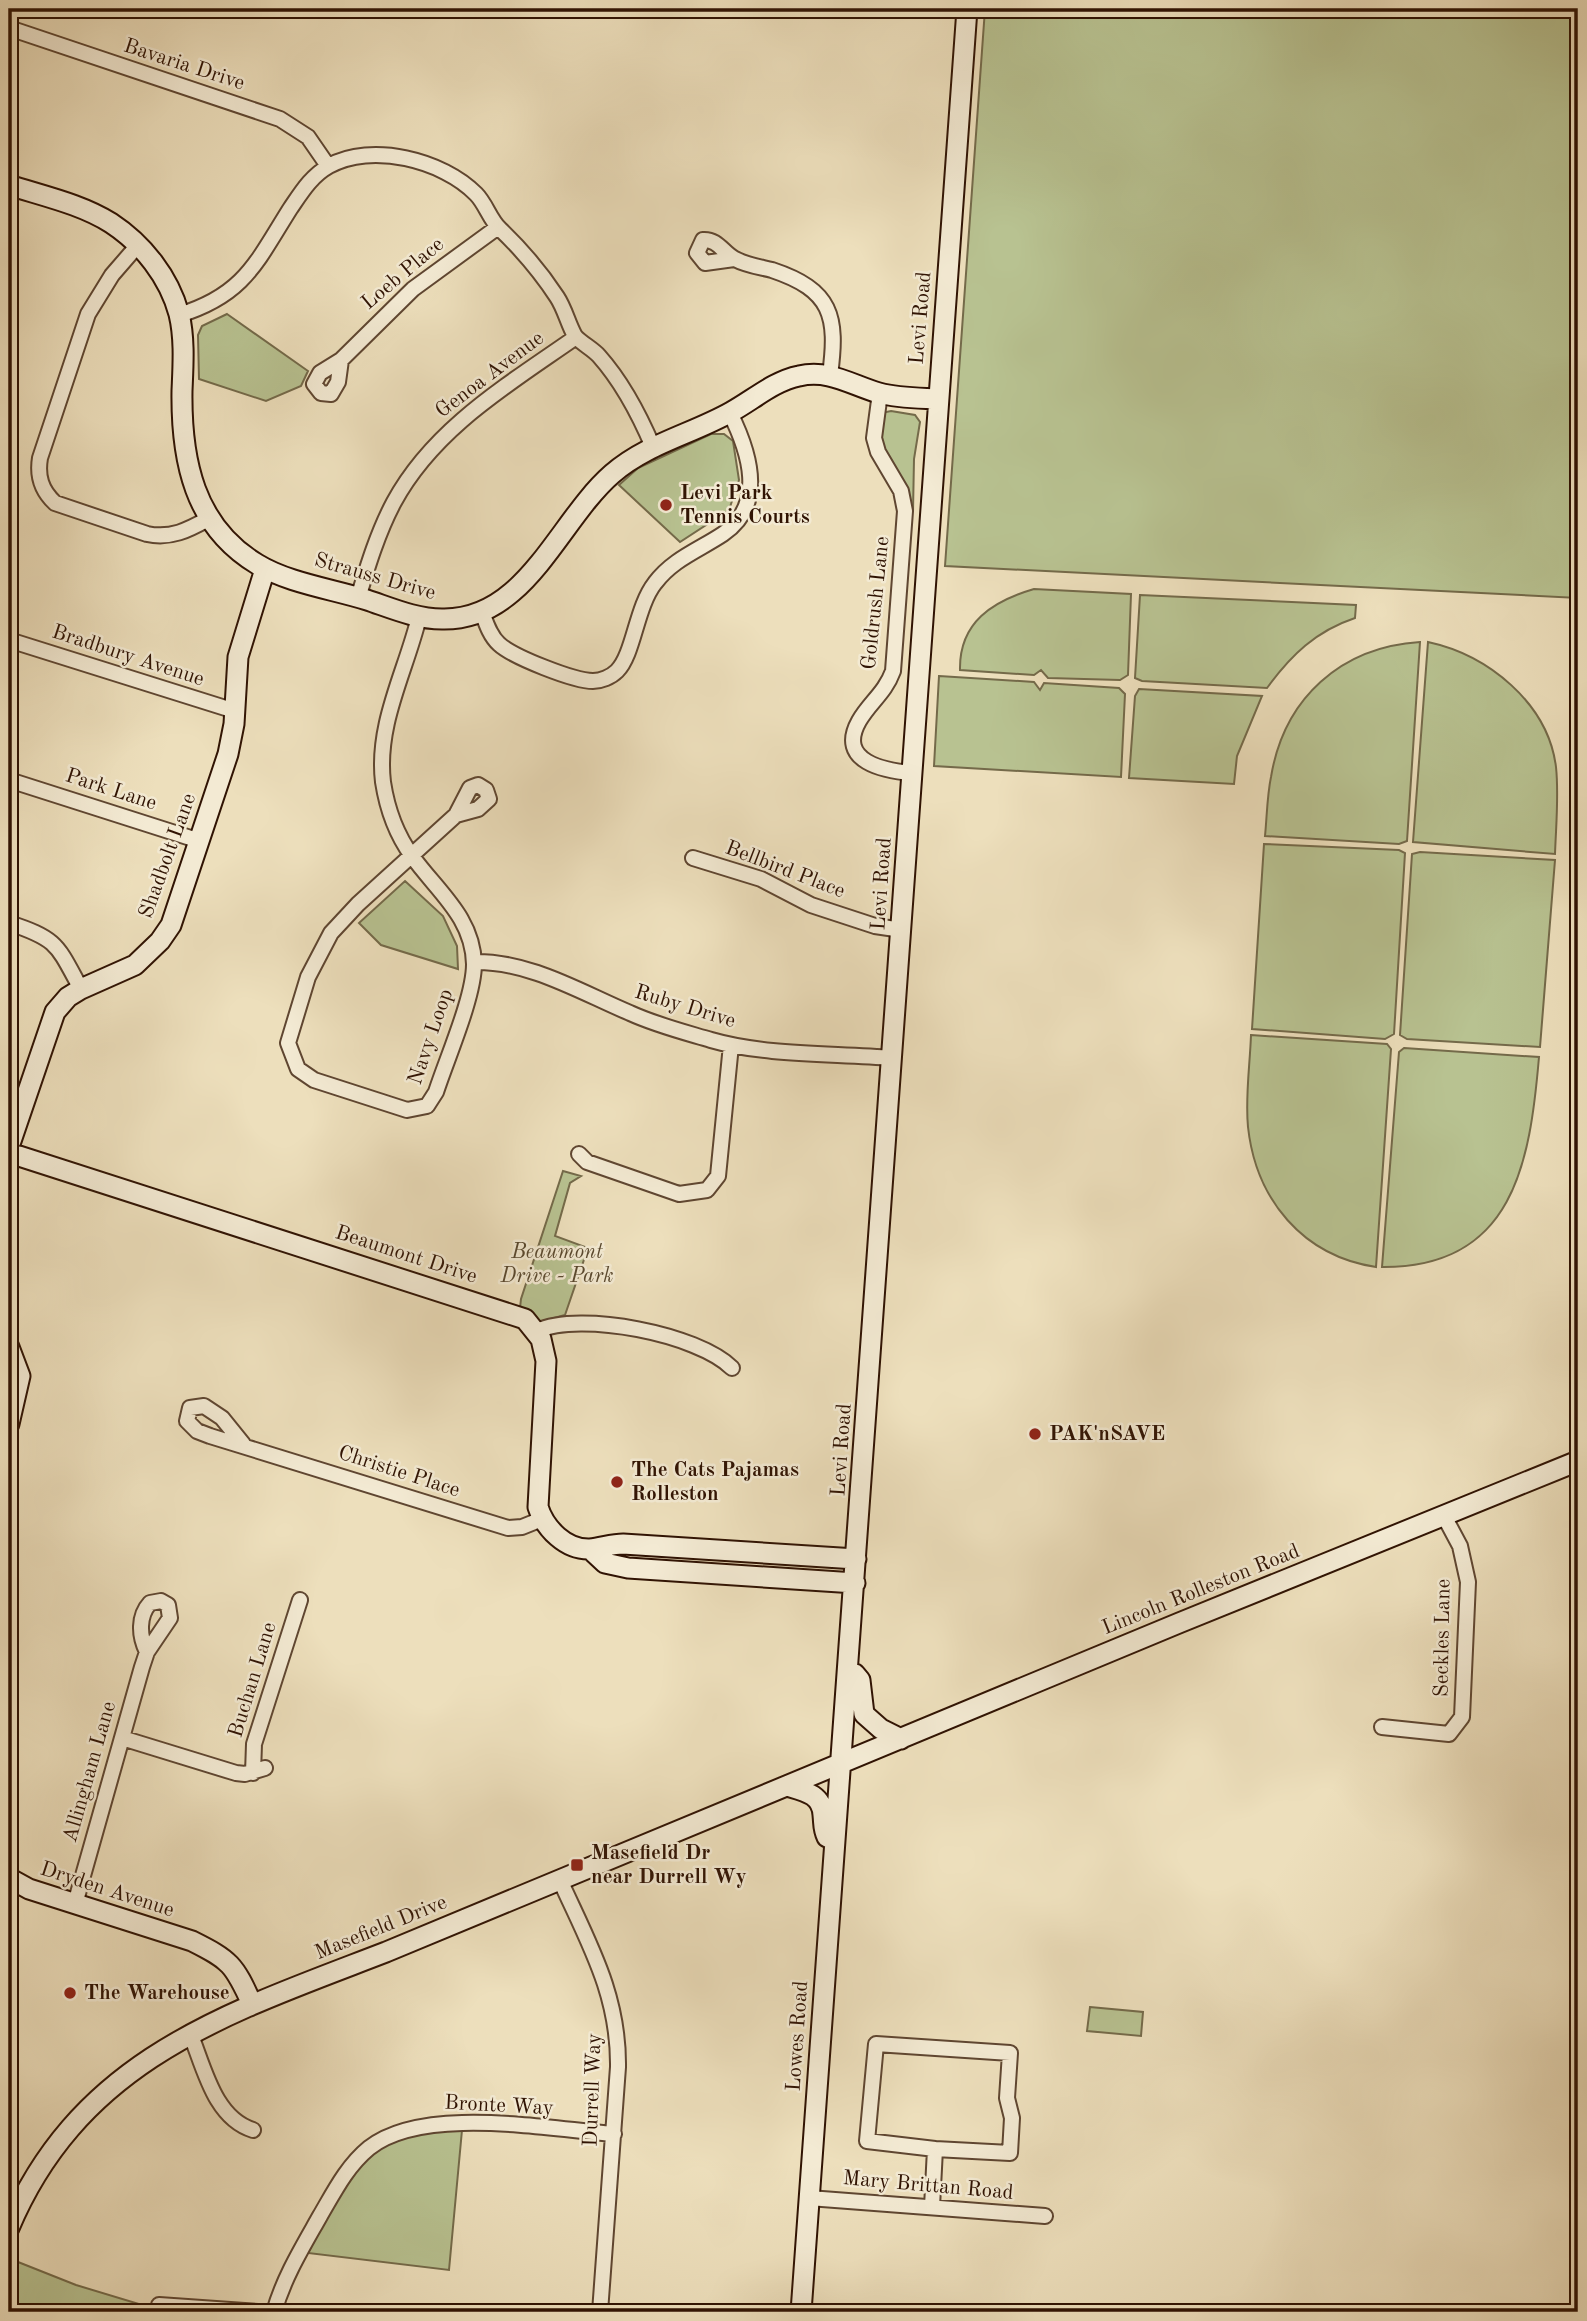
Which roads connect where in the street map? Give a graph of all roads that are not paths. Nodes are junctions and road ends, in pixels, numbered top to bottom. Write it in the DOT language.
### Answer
graph roads {
  1 [pos="967,9"];
  2 [pos="9,29"];
  3 [pos="328,166"];
  4 [pos="9,185"];
  5 [pos="498,227"];
  6 [pos="138,245"];
  7 [pos="734,259"];
  8 [pos="179,315"];
  9 [pos="576,337"];
  10 [pos="341,360"];
  11 [pos="830,375"];
  12 [pos="880,393"];
  13 [pos="936,399"];
  14 [pos="730,413"];
  15 [pos="653,447"];
  16 [pos="208,519"];
  17 [pos="265,569"];
  18 [pos="358,597"];
  19 [pos="482,612"];
  20 [pos="419,617"];
  21 [pos="9,640"];
  22 [pos="235,711"];
  23 [pos="912,774"];
  24 [pos="9,780"];
  25 [pos="456,815"];
  26 [pos="200,841"];
  27 [pos="411,855"];
  28 [pos="693,858"];
  29 [pos="9,923"];
  30 [pos="902,930"];
  31 [pos="474,962"];
  32 [pos="82,989"];
  33 [pos="731,1045"];
  34 [pos="892,1058"];
  35 [pos="12,1151"];
  36 [pos="579,1154"];
  37 [pos="537,1331"];
  38 [pos="9,1347"];
  39 [pos="732,1368"];
  40 [pos="9,1424"];
  41 [pos="243,1444"];
  42 [pos="1578,1461"];
  43 [pos="1444,1517"];
  44 [pos="542,1519"];
  45 [pos="590,1549"];
  46 [pos="715,1550"];
  47 [pos="856,1559"];
  48 [pos="713,1574"];
  49 [pos="855,1583"];
  50 [pos="300,1600"];
  51 [pos="147,1651"];
  52 [pos="849,1665"];
  53 [pos="1382,1727"];
  54 [pos="122,1738"];
  55 [pos="901,1739"];
  56 [pos="842,1763"];
  57 [pos="787,1786"];
  58 [pos="834,1850"];
  59 [pos="9,1878"];
  60 [pos="560,1880"];
  61 [pos="75,1904"];
  62 [pos="259,2001"];
  63 [pos="190,2033"];
  64 [pos="253,2130"];
  65 [pos="614,2134"];
  66 [pos="935,2149"];
  67 [pos="809,2198"];
  68 [pos="932,2207"];
  69 [pos="1045,2216"];
  70 [pos="9,2228"];
  71 [pos="159,2305"];
  72 [pos="258,2312"];
  73 [pos="274,2312"];
  74 [pos="600,2312"];
  75 [pos="800,2312"];
  1 -- 13 [label="main road, Levi Road"];
  2 -- 3 [label="street, Bavaria Drive"];
  3 -- 5 [label="street"];
  3 -- 8 [label="street"];
  4 -- 6 [label="main road, Strauss Drive"];
  5 -- 9 [label="street"];
  5 -- 10 [label="street, Loeb Place"];
  6 -- 8 [label="main road, Strauss Drive"];
  6 -- 16 [label="street"];
  7 -- 11 [label="street"];
  8 -- 16 [label="main road, Strauss Drive"];
  9 -- 15 [label="street"];
  9 -- 18 [label="street, Genoa Avenue"];
  11 -- 12 [label="main road, Strauss Drive"];
  11 -- 14 [label="main road, Strauss Drive"];
  12 -- 13 [label="main road, Strauss Drive"];
  12 -- 23 [label="street, Goldrush Lane"];
  13 -- 23 [label="main road, Levi Road"];
  14 -- 15 [label="main road, Strauss Drive"];
  14 -- 19 [label="street"];
  15 -- 19 [label="main road, Strauss Drive"];
  16 -- 17 [label="main road, Strauss Drive"];
  17 -- 18 [label="main road, Strauss Drive"];
  17 -- 22 [label="main road, Shadbolt Lane"];
  18 -- 20 [label="main road, Strauss Drive"];
  19 -- 20 [label="main road, Strauss Drive"];
  20 -- 27 [label="street, Navy Loop"];
  21 -- 22 [label="street, Bradbury Avenue"];
  22 -- 26 [label="main road, Shadbolt Lane"];
  23 -- 30 [label="main road, Levi Road"];
  24 -- 26 [label="street, Park Lane"];
  25 -- 27 [label="street"];
  26 -- 32 [label="main road, Shadbolt Lane"];
  27 -- 31 [label="street, Navy Loop"];
  27 -- 31 [label="street, Navy Loop"];
  28 -- 30 [label="street, Bellbird Place"];
  29 -- 32 [label="street"];
  30 -- 34 [label="main road, Levi Road"];
  31 -- 33 [label="street, Ruby Drive"];
  32 -- 35 [label="main road, Shadbolt Lane"];
  33 -- 34 [label="street, Ruby Drive"];
  33 -- 36 [label="street"];
  34 -- 47 [label="main road, Levi Road"];
  35 -- 37 [label="main road, Beaumont Drive"];
  37 -- 39 [label="street"];
  37 -- 44 [label="main road"];
  38 -- 40 [label="main road"];
  41 -- 44 [label="street, Christie Place"];
  42 -- 43 [label="main road, Lincoln Rolleston Road"];
  43 -- 53 [label="street, Seckles Lane"];
  43 -- 55 [label="main road, Lincoln Rolleston Road"];
  44 -- 45 [label="main road"];
  45 -- 46 [label="main road"];
  45 -- 48 [label="main road"];
  46 -- 47 [label="main road"];
  46 -- 48 [label="main road"];
  47 -- 49 [label="main road, Levi Road"];
  48 -- 49 [label="main road"];
  49 -- 52 [label="main road, Levi Road"];
  50 -- 54 [label="street, Buchan Lane"];
  51 -- 54 [label="street, Allingham Lane"];
  52 -- 55 [label="main road"];
  52 -- 56 [label="main road, Levi Road"];
  54 -- 61 [label="street, Allingham Lane"];
  55 -- 56 [label="main road, Lincoln Rolleston Road"];
  56 -- 57 [label="main road, Masefield Drive"];
  56 -- 58 [label="main road, Lowes Road"];
  57 -- 58 [label="main road"];
  57 -- 60 [label="main road, Masefield Drive"];
  58 -- 67 [label="main road, Lowes Road"];
  59 -- 61 [label="main road, Dryden Avenue"];
  60 -- 62 [label="main road, Masefield Drive"];
  60 -- 65 [label="street, Durrell Way"];
  61 -- 62 [label="main road, Dryden Avenue"];
  62 -- 63 [label="main road, Masefield Drive"];
  63 -- 64 [label="street"];
  63 -- 70 [label="main road, Masefield Drive"];
  65 -- 73 [label="street, Bronte Way"];
  65 -- 74 [label="street, Durrell Way"];
  66 -- 66 [label="street"];
  66 -- 68 [label="street"];
  67 -- 68 [label="street, Mary Brittan Road"];
  67 -- 75 [label="main road, Lowes Road"];
  68 -- 69 [label="street, Mary Brittan Road"];
  71 -- 72 [label="street"];
}
